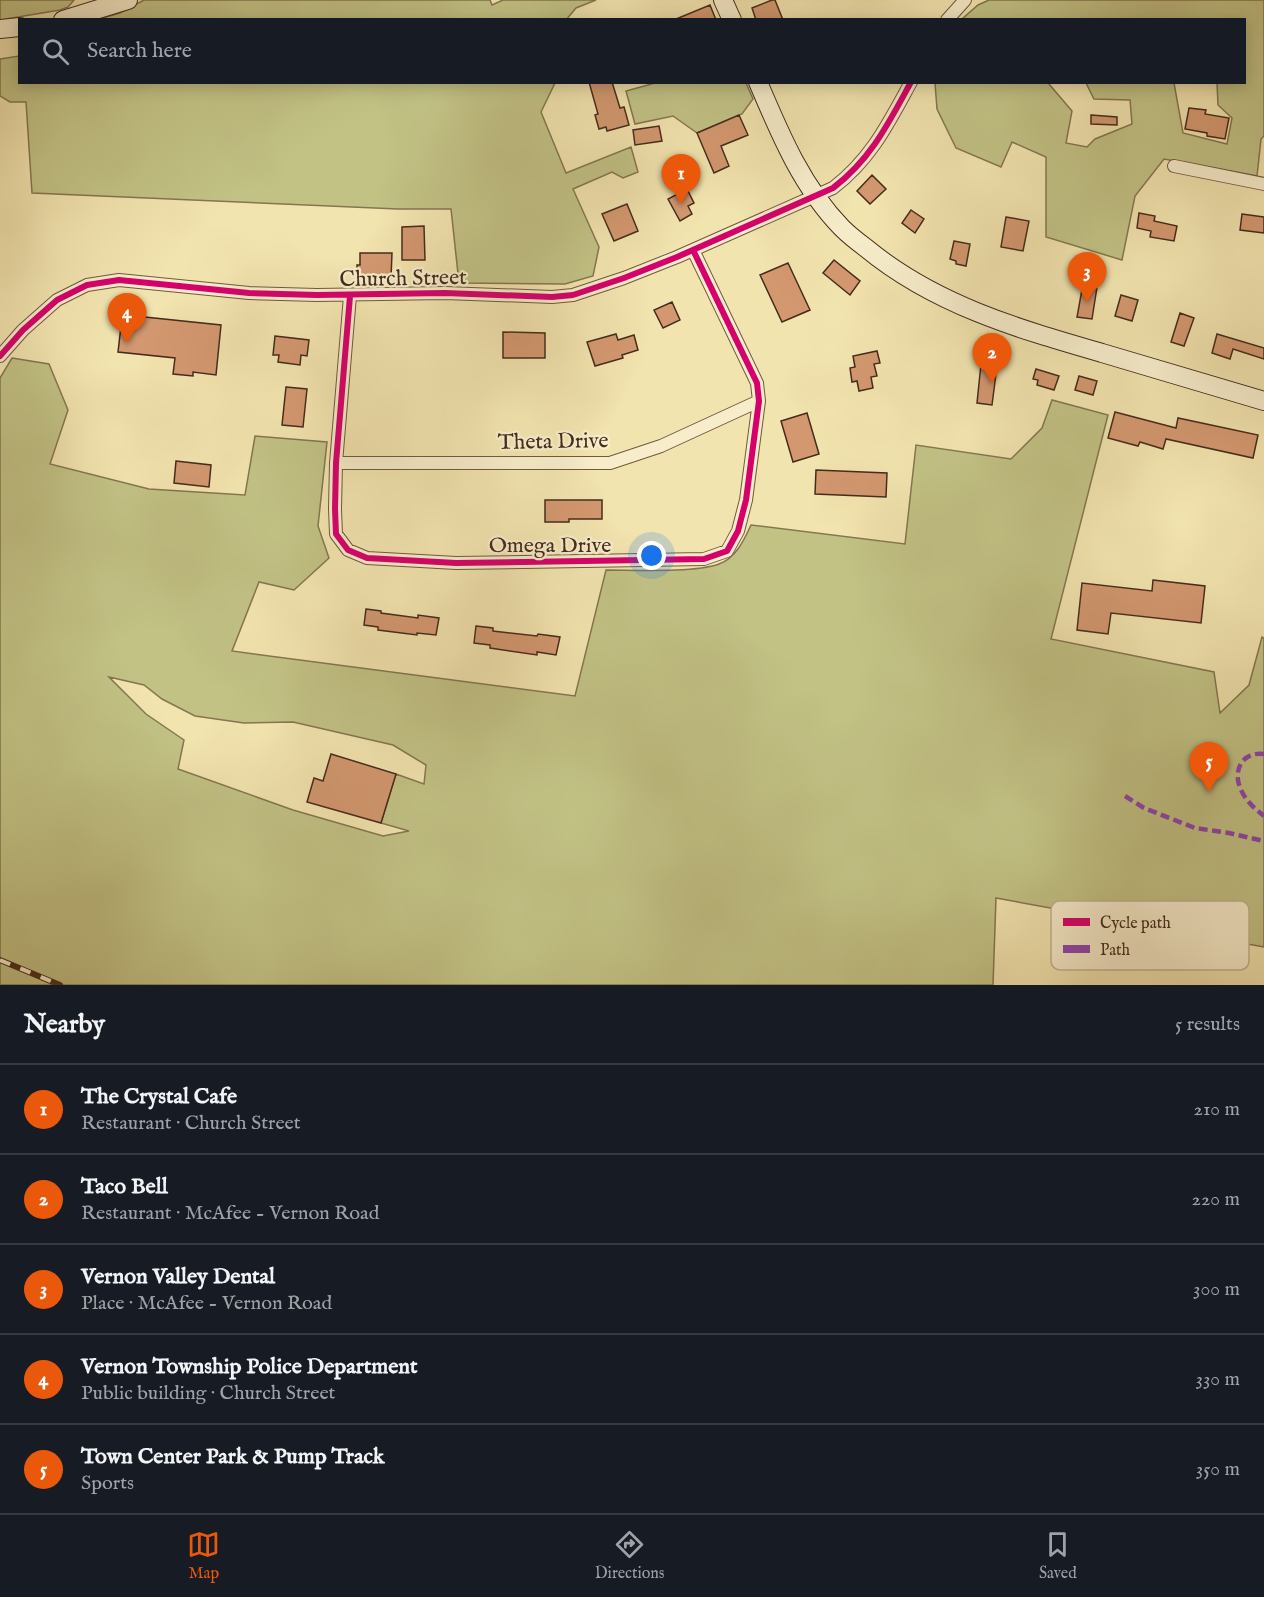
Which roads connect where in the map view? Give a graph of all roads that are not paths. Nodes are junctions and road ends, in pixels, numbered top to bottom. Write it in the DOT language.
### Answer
graph roads {
  1 [pos="128,0"];
  2 [pos="723,0"];
  3 [pos="965,0"];
  4 [pos="70,18"];
  5 [pos="731,18"];
  6 [pos="949,18"];
  7 [pos="18,27"];
  8 [pos="0,29"];
  9 [pos="759,84"];
  10 [pos="909,84"];
  11 [pos="1174,166"];
  12 [pos="1264,184"];
  13 [pos="816,196"];
  14 [pos="693,250"];
  15 [pos="350,296"];
  16 [pos="0,356"];
  17 [pos="759,401"];
  18 [pos="1264,401"];
  19 [pos="336,463"];
  1 -- 4 [label="main road"];
  2 -- 5 [label="main road"];
  3 -- 6 [label="street"];
  7 -- 8 [label="main road"];
  9 -- 13 [label="main road"];
  10 -- 13 [label="street, Church Street"];
  11 -- 12 [label="street"];
  13 -- 14 [label="street, Church Street"];
  13 -- 18 [label="main road"];
  14 -- 15 [label="street, Church Street"];
  14 -- 17 [label="street, Omega Drive"];
  15 -- 16 [label="street, Church Street"];
  15 -- 19 [label="street, Omega Drive"];
  17 -- 19 [label="street, Theta Drive"];
  17 -- 19 [label="street, Omega Drive"];
}
